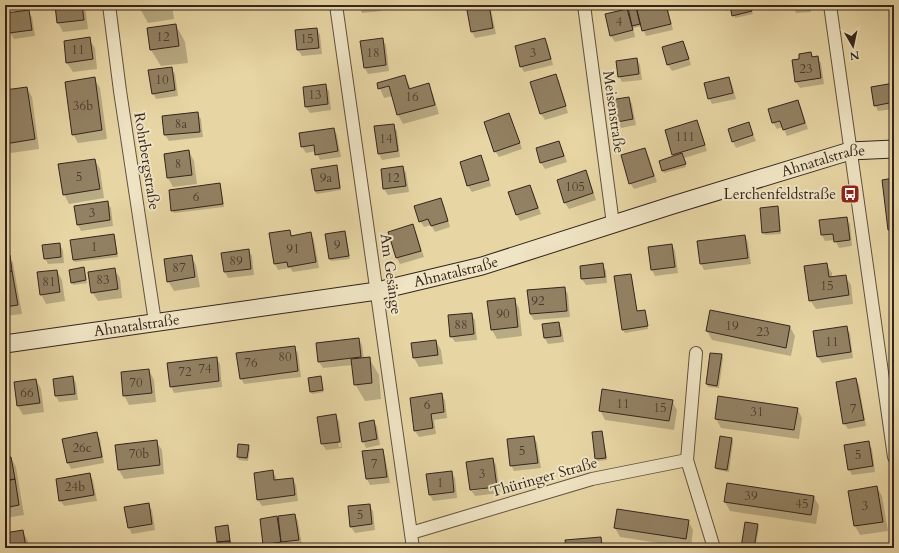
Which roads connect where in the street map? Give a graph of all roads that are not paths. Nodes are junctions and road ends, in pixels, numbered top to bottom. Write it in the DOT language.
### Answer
graph roads {
  1 [pos="109,5"];
  2 [pos="336,5"];
  3 [pos="584,5"];
  4 [pos="830,5"];
  5 [pos="894,149"];
  6 [pos="850,150"];
  7 [pos="613,224"];
  8 [pos="377,290"];
  9 [pos="155,322"];
  10 [pos="5,344"];
  11 [pos="696,353"];
  12 [pos="894,458"];
  13 [pos="687,460"];
  14 [pos="411,533"];
  15 [pos="413,548"];
  16 [pos="714,548"];
  1 -- 9 [label="street, Rohrbergstraße"];
  2 -- 8 [label="street, Am Gesänge"];
  3 -- 7 [label="street, Meisenstraße"];
  4 -- 6 [label="street"];
  5 -- 6 [label="street, Ahnatalstraße"];
  6 -- 7 [label="street, Ahnatalstraße"];
  6 -- 12 [label="street"];
  7 -- 8 [label="street, Ahnatalstraße"];
  8 -- 9 [label="street, Ahnatalstraße"];
  8 -- 14 [label="street, Am Gesänge"];
  9 -- 10 [label="street, Ahnatalstraße"];
  11 -- 13 [label="street"];
  13 -- 14 [label="street, Thüringer Straße"];
  13 -- 16 [label="street"];
  14 -- 15 [label="street, Am Gesänge"];
}
